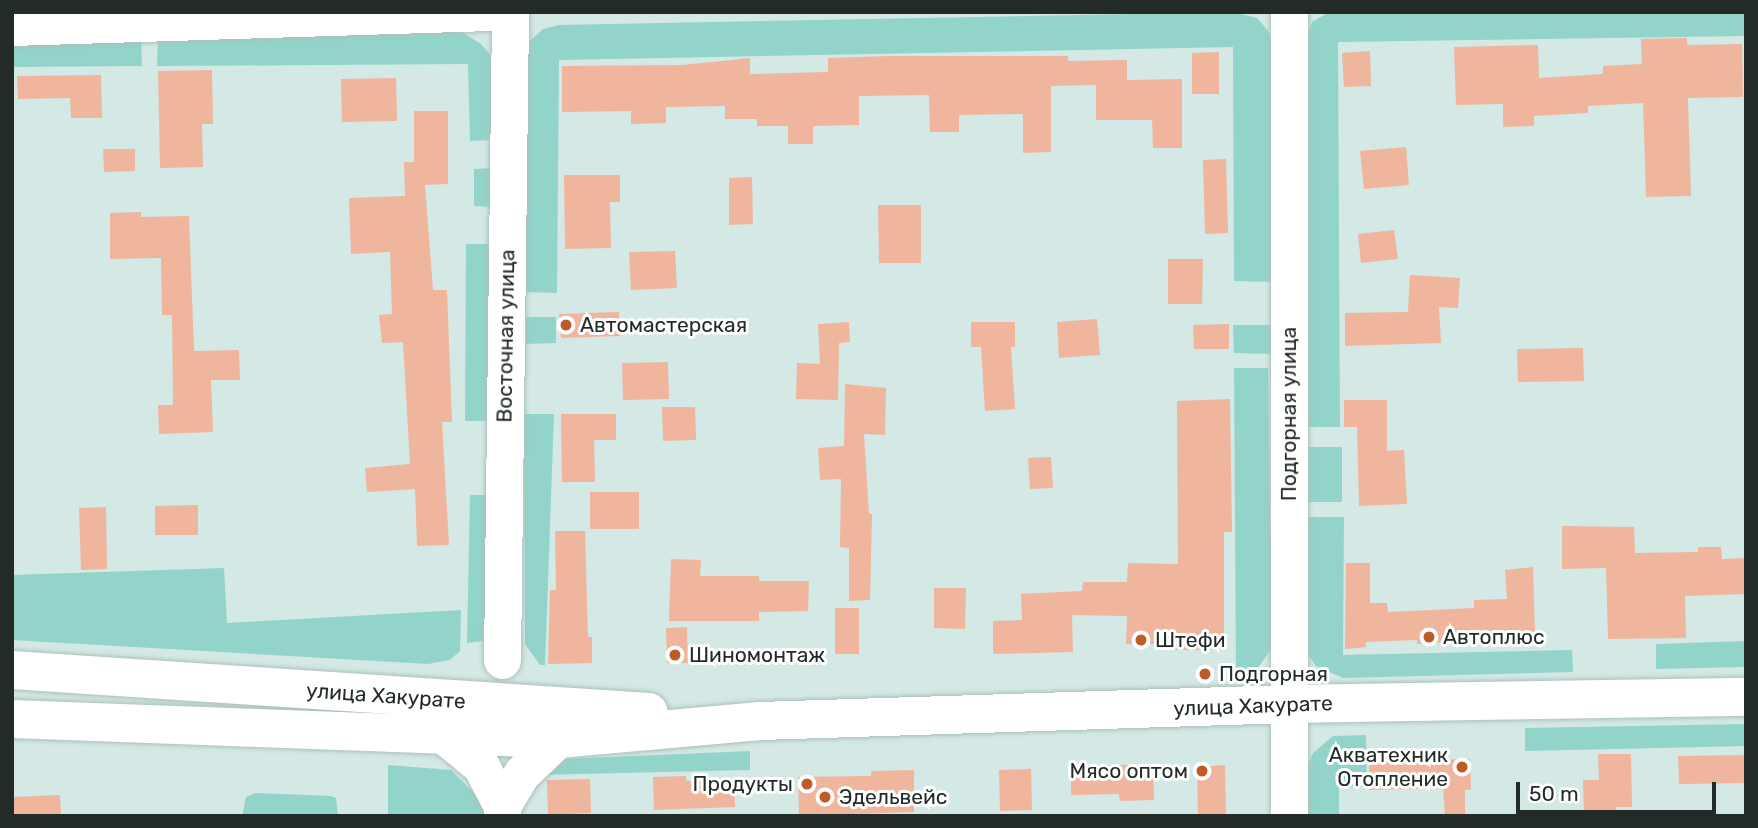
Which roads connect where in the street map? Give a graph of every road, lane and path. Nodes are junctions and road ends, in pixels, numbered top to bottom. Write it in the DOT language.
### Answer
graph roads {
  1 [pos="492,12"];
  2 [pos="510,12"];
  3 [pos="1289,12"];
  4 [pos="12,27"];
  5 [pos="502,660"];
  6 [pos="12,670"];
  7 [pos="1746,696"];
  8 [pos="1288,704"];
  9 [pos="444,711"];
  10 [pos="12,719"];
  11 [pos="558,723"];
  12 [pos="502,811"];
  13 [pos="1289,816"];
  1 -- 4 [label="street"];
  2 -- 5 [label="street, Восточная улица"];
  3 -- 8 [label="street, Подгорная улица"];
  5 -- 9 [label="street"];
  5 -- 11 [label="street"];
  6 -- 9 [label="main road, улица Хакурате"];
  7 -- 8 [label="main road, улица Хакурате"];
  8 -- 11 [label="main road, улица Хакурате"];
  8 -- 13 [label="street, Подгорная улица"];
  9 -- 10 [label="main road, улица Хакурате"];
  9 -- 11 [label="main road, улица Хакурате"];
  9 -- 12 [label="street"];
  11 -- 12 [label="street"];
}
